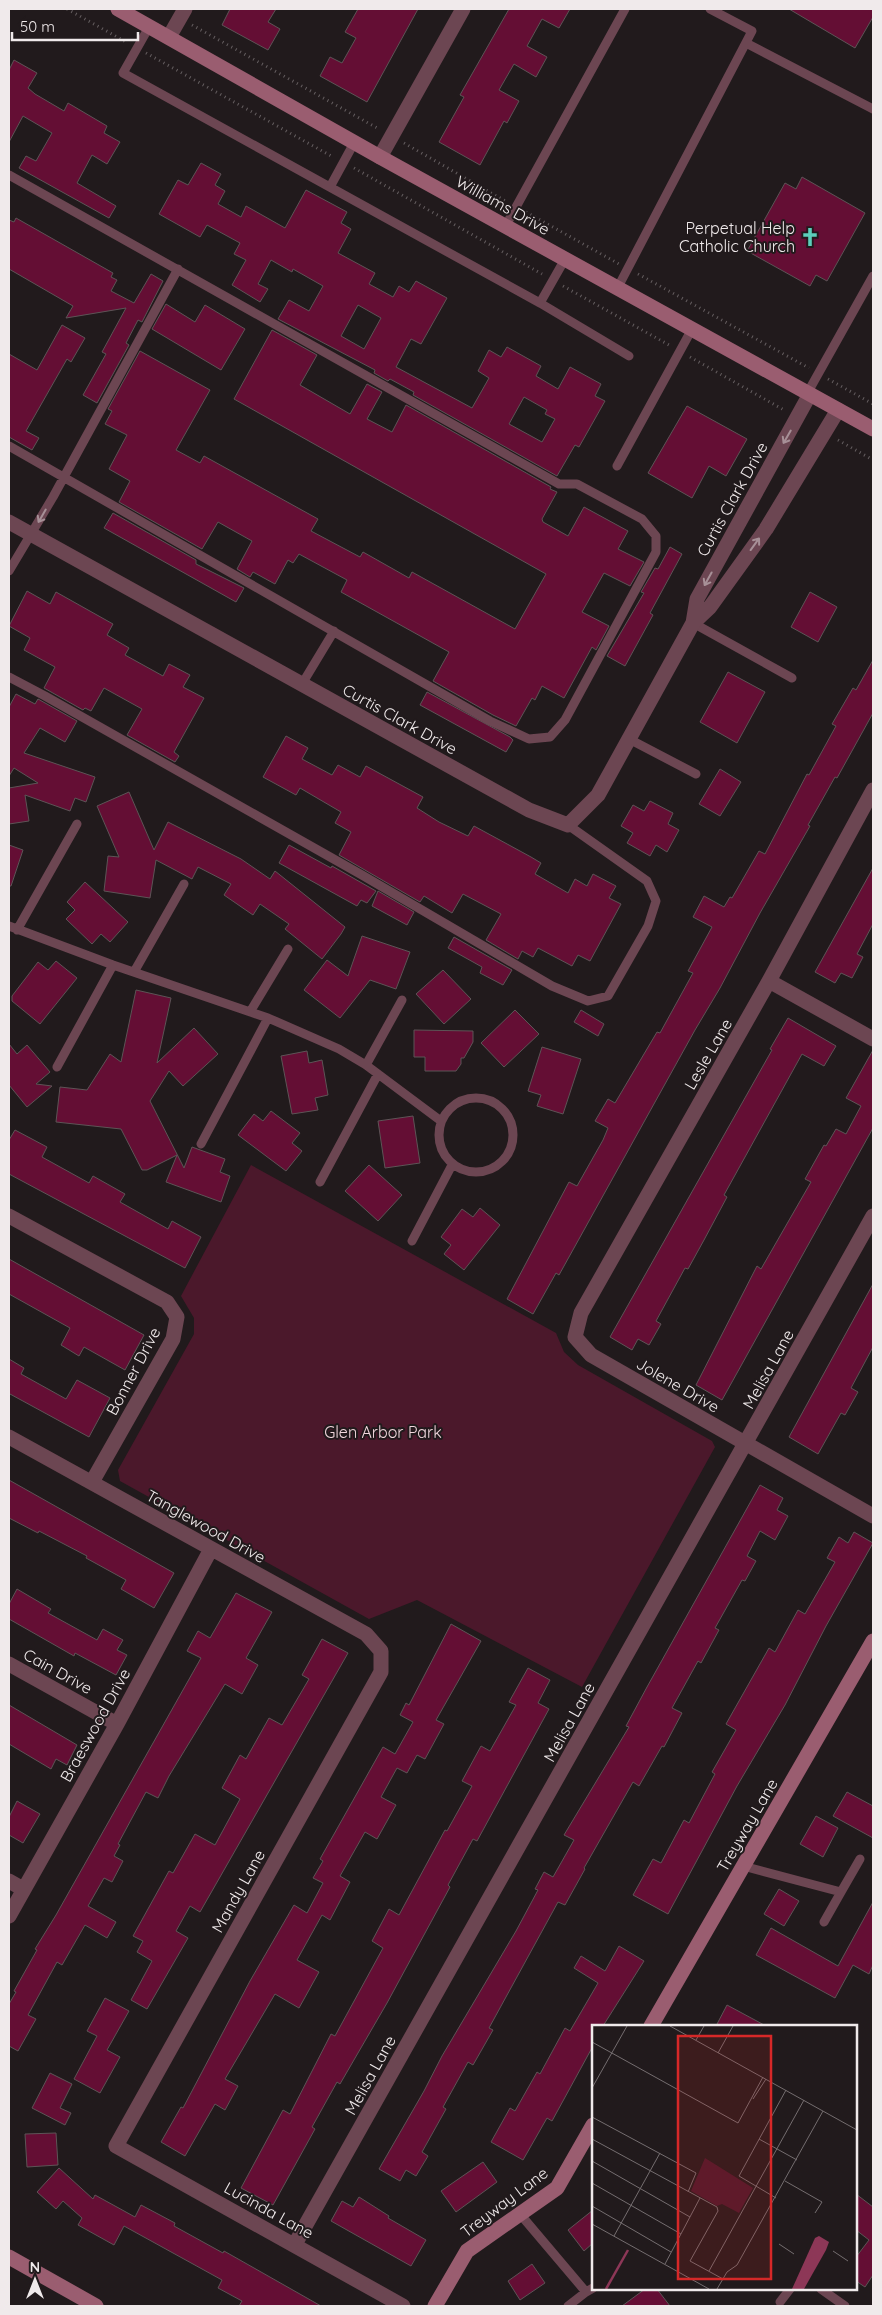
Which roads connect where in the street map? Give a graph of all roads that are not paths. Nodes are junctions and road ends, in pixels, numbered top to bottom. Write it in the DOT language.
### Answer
graph roads {
  1 [pos="118,9"];
  2 [pos="185,9"];
  3 [pos="463,9"];
  4 [pos="625,9"];
  5 [pos="710,9"];
  6 [pos="149,27"];
  7 [pos="169,37"];
  8 [pos="746,43"];
  9 [pos="873,109"];
  10 [pos="354,143"];
  11 [pos="380,158"];
  12 [pos="9,175"];
  13 [pos="330,187"];
  14 [pos="504,227"];
  15 [pos="565,259"];
  16 [pos="178,269"];
  17 [pos="873,276"];
  18 [pos="617,289"];
  19 [pos="540,303"];
  20 [pos="692,330"];
  21 [pos="629,356"];
  22 [pos="809,393"];
  23 [pos="838,410"];
  24 [pos="873,429"];
  25 [pos="9,446"];
  26 [pos="618,466"];
  27 [pos="64,476"];
  28 [pos="9,522"];
  29 [pos="32,534"];
  30 [pos="9,571"];
  31 [pos="693,623"];
  32 [pos="334,631"];
  33 [pos="9,677"];
  34 [pos="792,678"];
  35 [pos="302,684"];
  36 [pos="630,739"];
  37 [pos="696,774"];
  38 [pos="873,790"];
  39 [pos="77,824"];
  40 [pos="568,825"];
  41 [pos="184,884"];
  42 [pos="13,928"];
  43 [pos="288,949"];
  44 [pos="113,965"];
  45 [pos="134,972"];
  46 [pos="769,981"];
  47 [pos="402,1000"];
  48 [pos="250,1012"];
  49 [pos="268,1018"];
  50 [pos="873,1039"];
  51 [pos="366,1065"];
  52 [pos="57,1067"];
  53 [pos="378,1074"];
  54 [pos="441,1120"];
  55 [pos="201,1144"];
  56 [pos="452,1165"];
  57 [pos="320,1182"];
  58 [pos="9,1216"];
  59 [pos="873,1216"];
  60 [pos="412,1241"];
  61 [pos="575,1336"];
  62 [pos="9,1437"];
  63 [pos="746,1445"];
  64 [pos="92,1482"];
  65 [pos="873,1516"];
  66 [pos="211,1549"];
  67 [pos="873,1641"];
  68 [pos="381,1650"];
  69 [pos="9,1664"];
  70 [pos="116,1724"];
  71 [pos="860,1859"];
  72 [pos="743,1866"];
  73 [pos="9,1881"];
  74 [pos="23,1890"];
  75 [pos="841,1892"];
  76 [pos="9,1916"];
  77 [pos="824,1922"];
  78 [pos="652,2025"];
  79 [pos="592,2128"];
  80 [pos="116,2146"];
  81 [pos="520,2214"];
  82 [pos="295,2244"];
  83 [pos="9,2257"];
  84 [pos="590,2290"];
  85 [pos="789,2290"];
  86 [pos="822,2290"];
  87 [pos="780,2302"];
  88 [pos="96,2306"];
  89 [pos="403,2306"];
  90 [pos="435,2306"];
  91 [pos="568,2306"];
  92 [pos="845,2306"];
  1 -- 6 [label="street, Williams Drive"];
  2 -- 7 [label="street"];
  3 -- 11 [label="street"];
  4 -- 14 [label="lane"];
  5 -- 8 [label="lane"];
  6 -- 7 [label="street, Williams Drive"];
  6 -- 13 [label="lane"];
  7 -- 10 [label="street, Williams Drive"];
  8 -- 9 [label="lane"];
  8 -- 18 [label="lane"];
  10 -- 11 [label="street, Williams Drive"];
  10 -- 13 [label="lane"];
  11 -- 14 [label="street, Williams Drive"];
  12 -- 16 [label="lane"];
  13 -- 19 [label="lane"];
  14 -- 15 [label="street, Williams Drive"];
  15 -- 18 [label="street, Williams Drive"];
  15 -- 19 [label="lane"];
  16 -- 27 [label="lane"];
  16 -- 32 [label="lane"];
  17 -- 22 [label="lane"];
  18 -- 20 [label="street, Williams Drive"];
  19 -- 21 [label="lane"];
  20 -- 22 [label="street, Williams Drive"];
  20 -- 26 [label="lane"];
  22 -- 23 [label="street, Williams Drive"];
  22 -- 31 [label="street, Curtis Clark Drive, one-way"];
  23 -- 24 [label="street, Williams Drive"];
  31 -- 23 [label="street, Curtis Clark Drive, one-way"];
  25 -- 27 [label="lane"];
  27 -- 29 [label="lane, one-way"];
  27 -- 32 [label="lane"];
  28 -- 29 [label="street, Curtis Clark Drive"];
  29 -- 30 [label="lane"];
  29 -- 35 [label="street, Curtis Clark Drive"];
  31 -- 34 [label="lane"];
  31 -- 36 [label="street, Curtis Clark Drive"];
  32 -- 35 [label="lane"];
  33 -- 40 [label="lane"];
  35 -- 40 [label="street, Curtis Clark Drive"];
  36 -- 37 [label="lane"];
  36 -- 40 [label="street, Curtis Clark Drive"];
  38 -- 46 [label="street, Lesle Lane"];
  39 -- 42 [label="lane"];
  41 -- 45 [label="lane"];
  42 -- 44 [label="lane"];
  43 -- 48 [label="lane"];
  44 -- 45 [label="lane"];
  44 -- 52 [label="lane"];
  45 -- 48 [label="lane"];
  46 -- 50 [label="street"];
  46 -- 61 [label="street, Lesle Lane"];
  47 -- 51 [label="lane"];
  48 -- 49 [label="lane"];
  49 -- 51 [label="lane"];
  49 -- 55 [label="lane"];
  51 -- 53 [label="lane"];
  53 -- 54 [label="lane"];
  53 -- 57 [label="lane"];
  54 -- 56 [label="lane"];
  54 -- 56 [label="lane"];
  56 -- 60 [label="lane"];
  58 -- 64 [label="street, Bonner Drive"];
  59 -- 63 [label="street, Melisa Lane"];
  61 -- 63 [label="street, Jolene Drive"];
  62 -- 64 [label="street, Tanglewood Drive"];
  63 -- 65 [label="street, Jolene Drive"];
  63 -- 82 [label="street, Melisa Lane"];
  64 -- 66 [label="street, Tanglewood Drive"];
  66 -- 68 [label="street, Tanglewood Drive"];
  66 -- 70 [label="street, Braeswood Drive"];
  67 -- 72 [label="street, Treyway Lane"];
  68 -- 80 [label="street, Mandy Lane"];
  69 -- 70 [label="street, Cain Drive"];
  70 -- 74 [label="street, Braeswood Drive"];
  71 -- 75 [label="lane"];
  72 -- 75 [label="lane"];
  72 -- 78 [label="street, Treyway Lane"];
  73 -- 74 [label="street"];
  74 -- 76 [label="street, Braeswood Drive"];
  75 -- 77 [label="lane"];
  79 -- 81 [label="street, Treyway Lane"];
  80 -- 82 [label="street, Lucinda Lane"];
  81 -- 84 [label="lane"];
  81 -- 90 [label="street, Treyway Lane"];
  82 -- 89 [label="street, Lucinda Lane"];
  83 -- 88 [label="street"];
  84 -- 91 [label="lane"];
  85 -- 87 [label="lane"];
  86 -- 92 [label="lane"];
}
